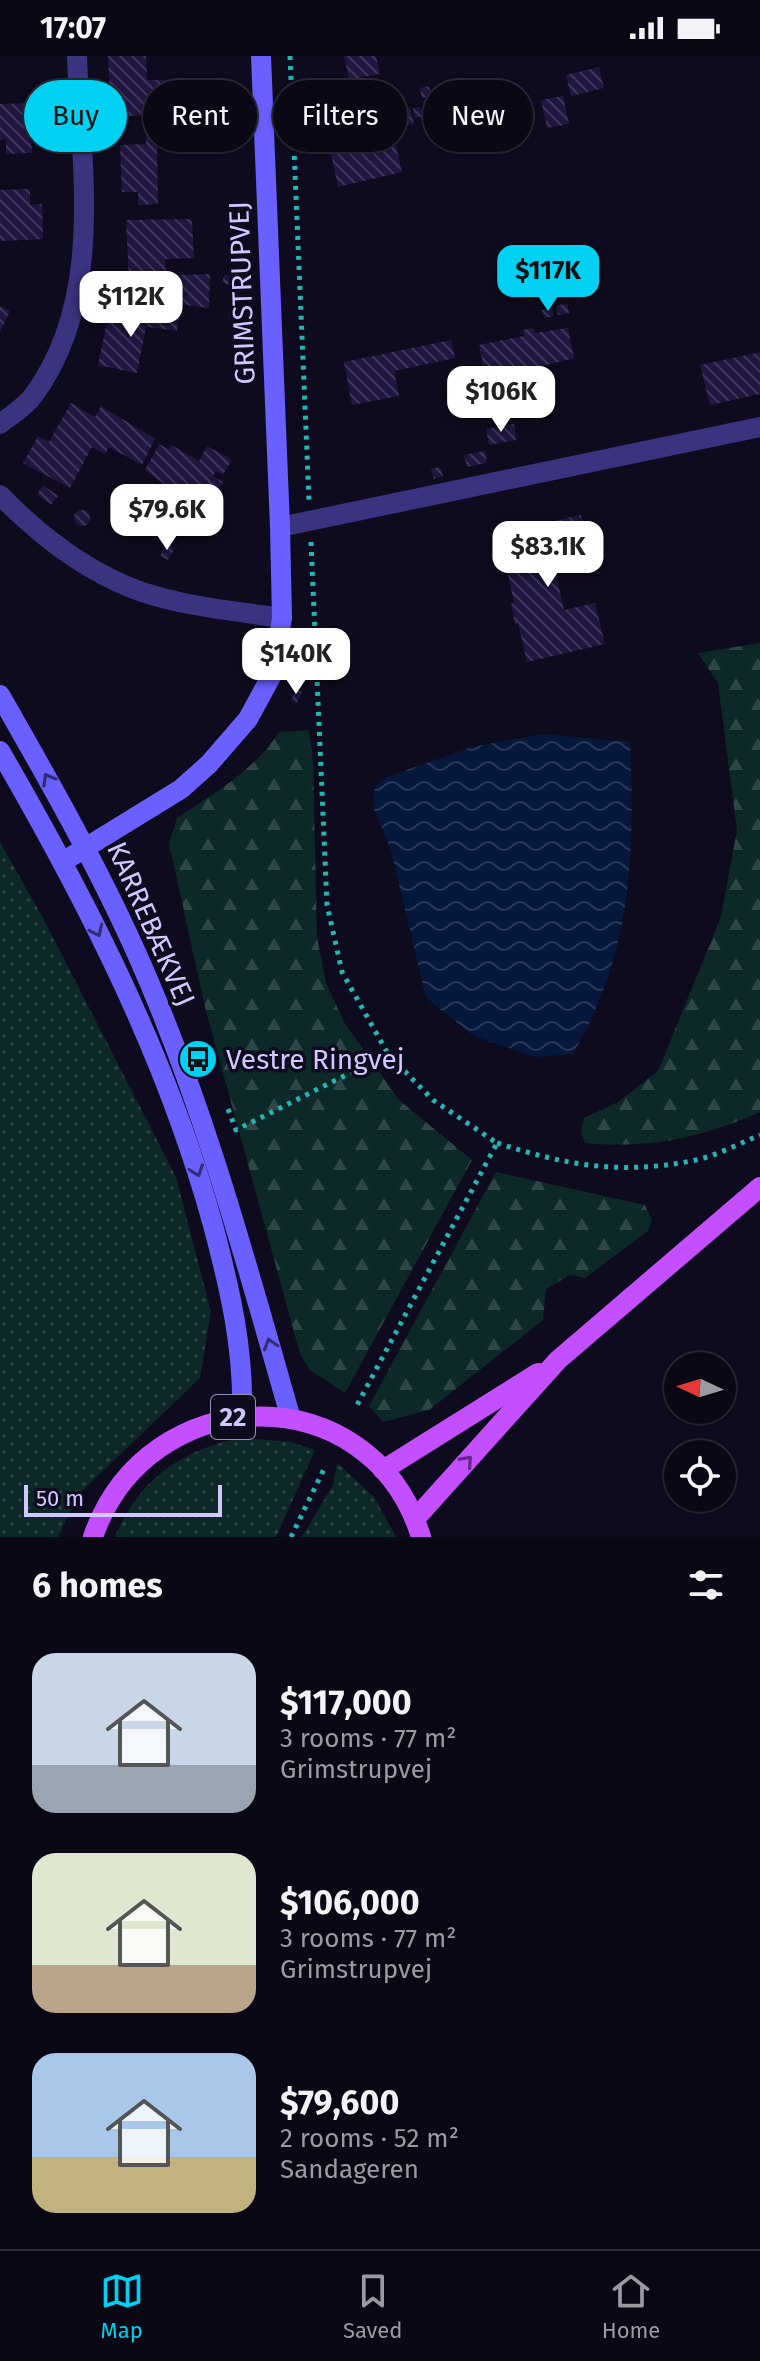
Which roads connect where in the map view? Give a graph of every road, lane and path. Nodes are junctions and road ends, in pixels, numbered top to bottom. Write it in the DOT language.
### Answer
graph roads {
  1 [pos="77,56"];
  2 [pos="261,56"];
  3 [pos="290,56"];
  4 [pos="0,424"];
  5 [pos="760,427"];
  6 [pos="0,495"];
  7 [pos="310,521"];
  8 [pos="280,527"];
  9 [pos="282,618"];
  10 [pos="0,695"];
  11 [pos="0,751"];
  12 [pos="87,847"];
  13 [pos="64,861"];
  14 [pos="388,1054"];
  15 [pos="228,1109"];
  16 [pos="760,1135"];
  17 [pos="497,1143"];
  18 [pos="760,1187"];
  19 [pos="558,1360"];
  20 [pos="356,1407"];
  21 [pos="242,1416"];
  22 [pos="291,1419"];
  23 [pos="324,1469"];
  24 [pos="383,1470"];
  25 [pos="418,1528"];
  26 [pos="93,1537"];
  27 [pos="291,1537"];
  1 -- 4 [label="street"];
  2 -- 8 [label="street, GRIMSTRUPVEJ"];
  3 -- 7 [label="path"];
  5 -- 7 [label="street"];
  6 -- 9 [label="street"];
  7 -- 8 [label="street"];
  7 -- 14 [label="path"];
  8 -- 9 [label="street, GRIMSTRUPVEJ"];
  9 -- 12 [label="street, GRIMSTRUPVEJ"];
  12 -- 10 [label="street, KARREBÆKVEJ, one-way"];
  11 -- 13 [label="street, KARREBÆKVEJ"];
  12 -- 13 [label="street, GRIMSTRUPVEJ"];
  22 -- 12 [label="street, KARREBÆKVEJ, one-way"];
  13 -- 21 [label="street, KARREBÆKVEJ, one-way"];
  14 -- 15 [label="path"];
  14 -- 17 [label="path"];
  16 -- 17 [label="path"];
  17 -- 20 [label="path"];
  18 -- 19 [label="main road, 22"];
  19 -- 24 [label="main road, 22"];
  25 -- 19 [label="main road, 22, one-way"];
  21 -- 22 [label="main road, 22"];
  21 -- 26 [label="main road, 22"];
  22 -- 24 [label="main road, 22"];
  23 -- 27 [label="path"];
  24 -- 25 [label="main road, 22"];
}
